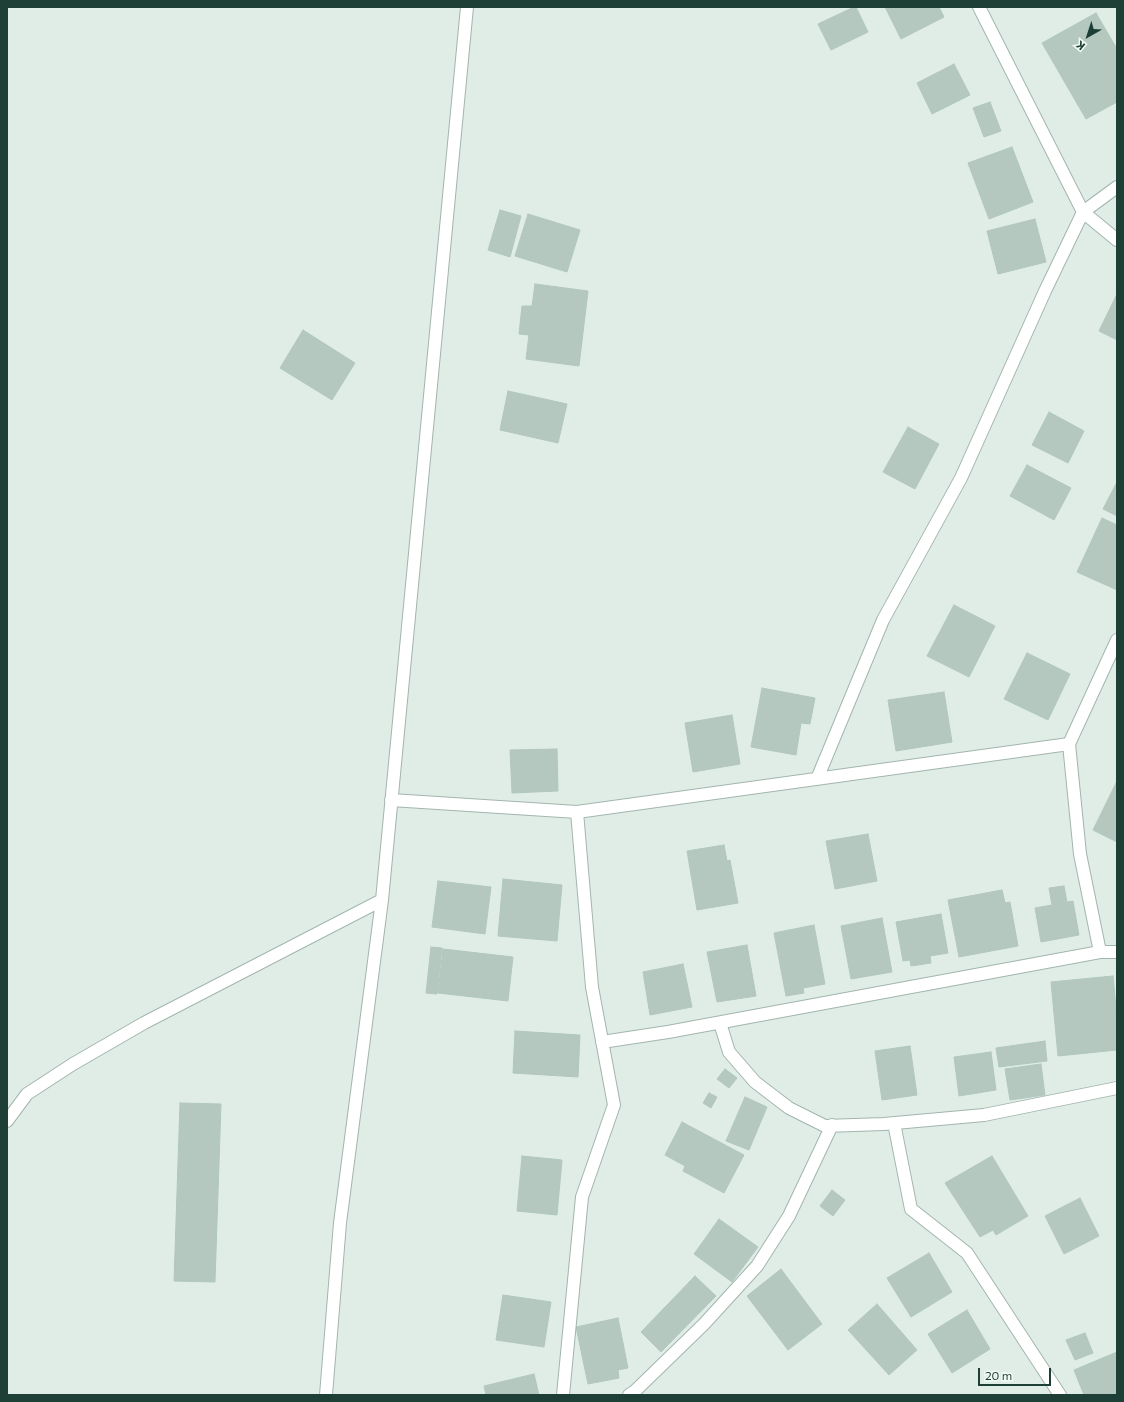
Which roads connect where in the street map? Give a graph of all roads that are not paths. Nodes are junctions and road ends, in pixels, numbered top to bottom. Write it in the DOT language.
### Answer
graph roads {
  1 [pos="467,7"];
  2 [pos="979,7"];
  3 [pos="1117,187"];
  4 [pos="1083,212"];
  5 [pos="1117,240"];
  6 [pos="1117,640"];
  7 [pos="1069,744"];
  8 [pos="817,778"];
  9 [pos="391,800"];
  10 [pos="577,812"];
  11 [pos="382,900"];
  12 [pos="1100,952"];
  13 [pos="1117,952"];
  14 [pos="720,1023"];
  15 [pos="602,1042"];
  16 [pos="1117,1088"];
  17 [pos="7,1121"];
  18 [pos="894,1123"];
  19 [pos="832,1126"];
  20 [pos="326,1395"];
  21 [pos="563,1395"];
  22 [pos="629,1395"];
  23 [pos="1060,1395"];
  1 -- 9 [label="street"];
  2 -- 4 [label="street"];
  3 -- 4 [label="street"];
  4 -- 5 [label="street"];
  4 -- 8 [label="street"];
  6 -- 7 [label="street"];
  7 -- 8 [label="street"];
  7 -- 12 [label="street"];
  8 -- 10 [label="street"];
  9 -- 10 [label="street"];
  9 -- 11 [label="street"];
  10 -- 15 [label="street"];
  11 -- 17 [label="street"];
  11 -- 20 [label="street"];
  12 -- 13 [label="street"];
  12 -- 14 [label="street"];
  14 -- 15 [label="street"];
  14 -- 19 [label="street"];
  15 -- 21 [label="street"];
  16 -- 18 [label="street"];
  18 -- 19 [label="street"];
  18 -- 23 [label="street"];
  19 -- 22 [label="street"];
}
